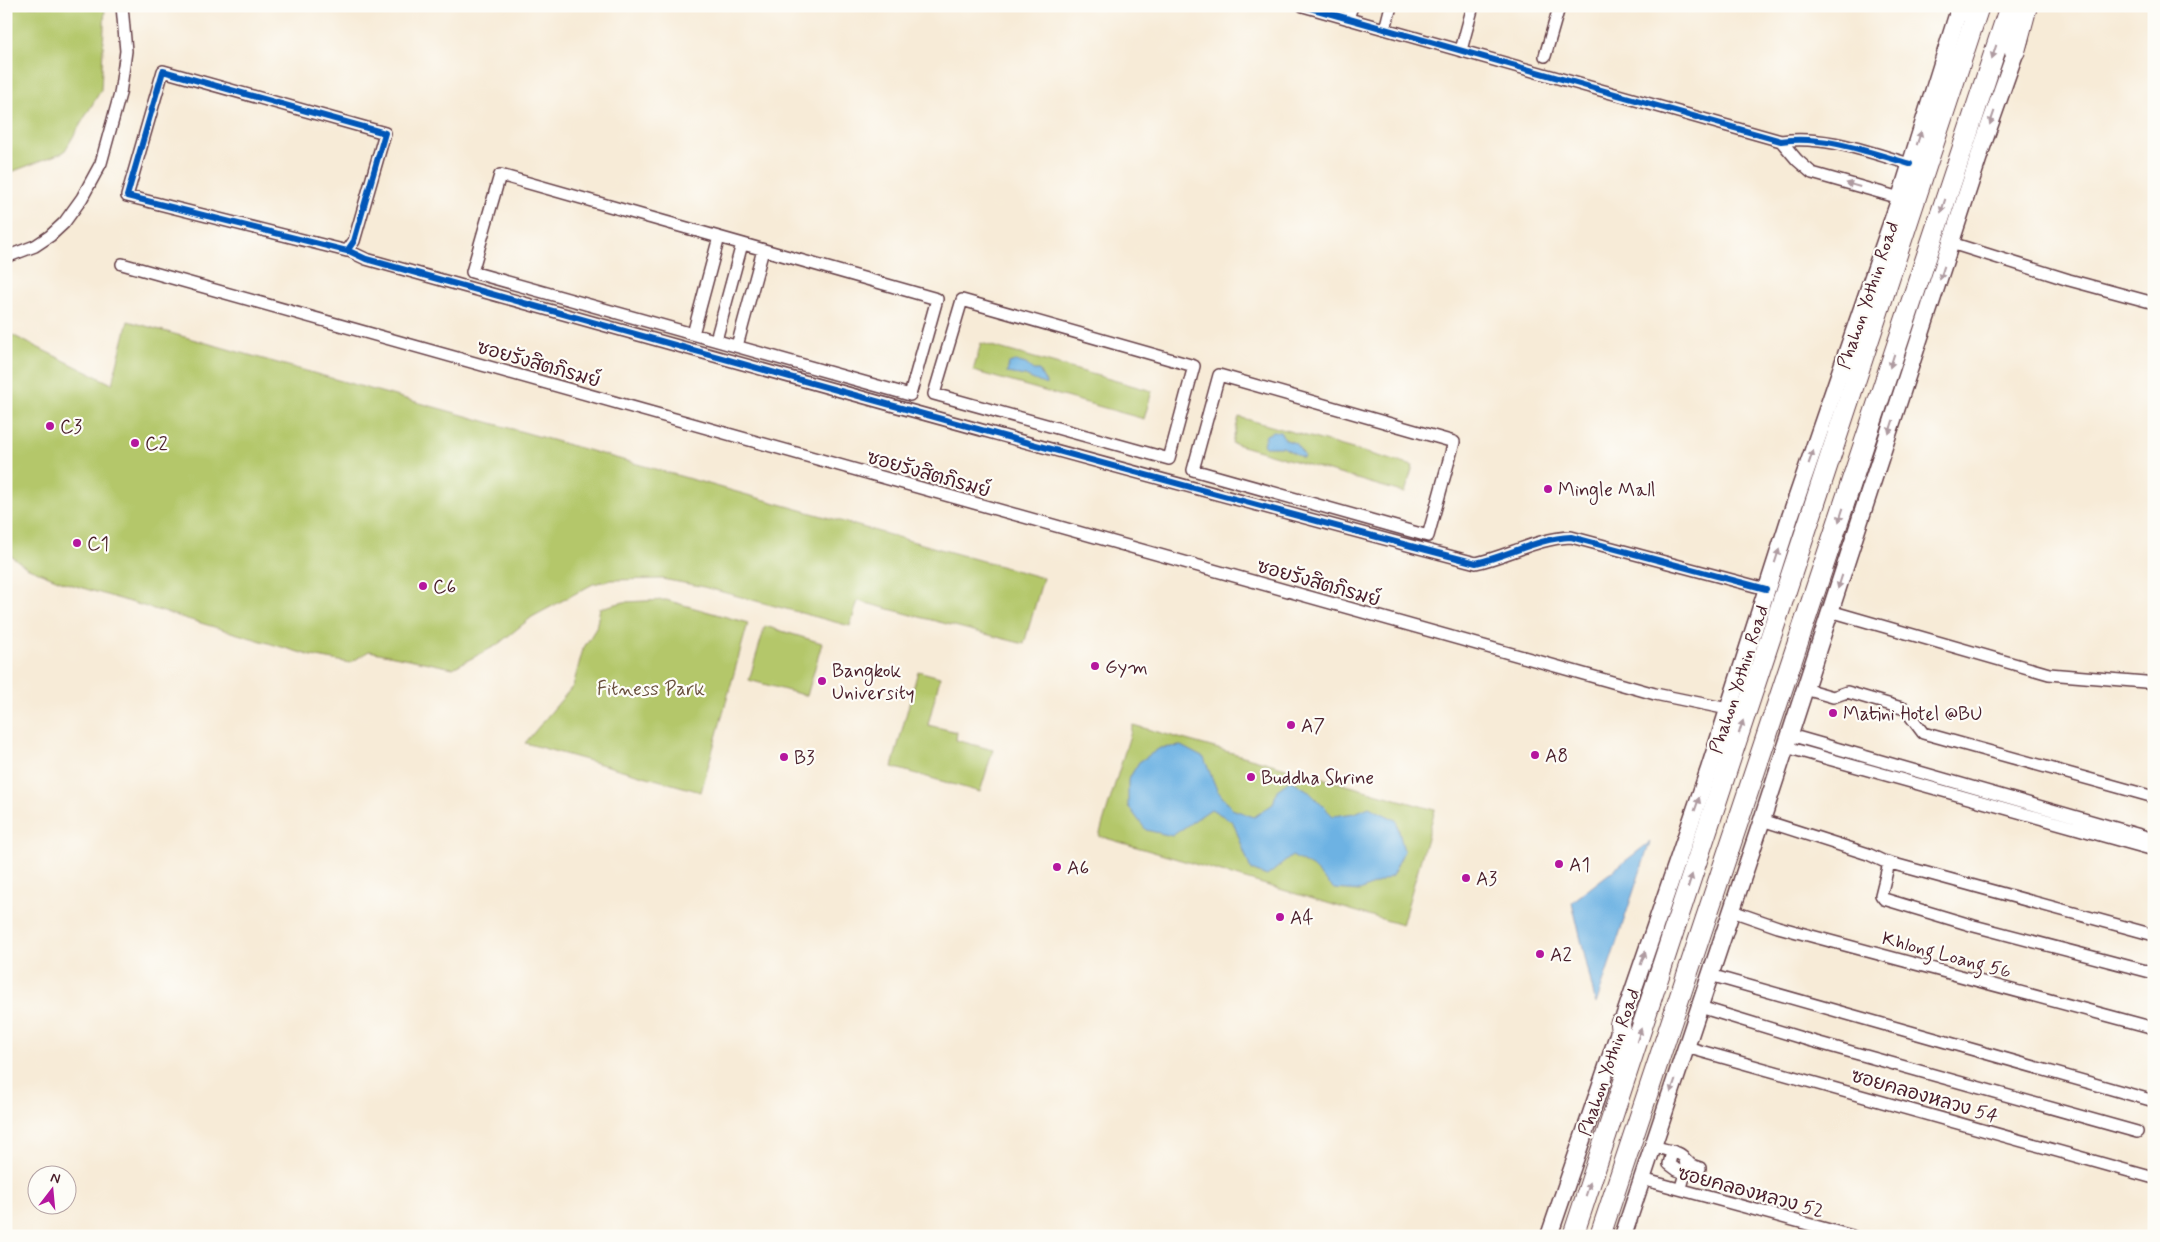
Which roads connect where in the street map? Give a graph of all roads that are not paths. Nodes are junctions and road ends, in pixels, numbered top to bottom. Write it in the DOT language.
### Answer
graph roads {
  1 [pos="122,6"];
  2 [pos="1352,6"];
  3 [pos="1391,6"];
  4 [pos="1473,6"];
  5 [pos="1556,6"];
  6 [pos="1979,6"];
  7 [pos="2010,6"];
  8 [pos="2027,6"];
  9 [pos="2031,6"];
  10 [pos="1310,7"];
  11 [pos="1960,8"];
  12 [pos="1348,19"];
  13 [pos="1385,29"];
  14 [pos="1461,50"];
  15 [pos="2015,50"];
  16 [pos="1545,56"];
  17 [pos="1781,141"];
  18 [pos="1910,164"];
  19 [pos="1900,198"];
  20 [pos="719,237"];
  21 [pos="1951,243"];
  22 [pos="742,244"];
  23 [pos="763,250"];
  24 [pos="347,251"];
  25 [pos="6,257"];
  26 [pos="122,264"];
  27 [pos="2154,303"];
  28 [pos="693,334"];
  29 [pos="716,340"];
  30 [pos="737,346"];
  31 [pos="764,354"];
  32 [pos="760,369"];
  33 [pos="1054,429"];
  34 [pos="1048,448"];
  35 [pos="1310,503"];
  36 [pos="1306,518"];
  37 [pos="1766,589"];
  38 [pos="1830,611"];
  39 [pos="2154,685"];
  40 [pos="1805,689"];
  41 [pos="1728,709"];
  42 [pos="1788,741"];
  43 [pos="2154,797"];
  44 [pos="1762,820"];
  45 [pos="2154,839"];
  46 [pos="2154,850"];
  47 [pos="1889,863"];
  48 [pos="1732,910"];
  49 [pos="2154,935"];
  50 [pos="2154,973"];
  51 [pos="1710,975"];
  52 [pos="1700,1007"];
  53 [pos="1620,1024"];
  54 [pos="2154,1028"];
  55 [pos="1686,1047"];
  56 [pos="1626,1076"];
  57 [pos="2154,1101"];
  58 [pos="2137,1132"];
  59 [pos="1653,1146"];
  60 [pos="1672,1152"];
  61 [pos="1686,1159"];
  62 [pos="1700,1168"];
  63 [pos="2154,1178"];
  64 [pos="1642,1179"];
  65 [pos="1549,1236"];
  66 [pos="1573,1236"];
  67 [pos="1600,1236"];
  68 [pos="1623,1236"];
  69 [pos="1852,1236"];
  1 -- 25 [label="street"];
  2 -- 12 [label="street"];
  3 -- 13 [label="street"];
  4 -- 14 [label="street"];
  5 -- 16 [label="street"];
  56 -- 6 [label="highway, Phahon Yothin Road, one-way"];
  7 -- 67 [label="highway, one-way"];
  8 -- 15 [label="highway"];
  9 -- 15 [label="main road"];
  10 -- 12 [label="street"];
  18 -- 11 [label="main road, Phahon Yothin Road, one-way"];
  12 -- 13 [label="street"];
  13 -- 14 [label="street"];
  14 -- 17 [label="street"];
  15 -- 21 [label="main road, one-way"];
  17 -- 18 [label="street"];
  19 -- 17 [label="street, one-way"];
  18 -- 19 [label="main road, Phahon Yothin Road"];
  37 -- 19 [label="main road, Phahon Yothin Road, one-way"];
  20 -- 22 [label="street"];
  20 -- 28 [label="street"];
  20 -- 28 [label="street"];
  21 -- 27 [label="street"];
  21 -- 38 [label="main road, one-way"];
  22 -- 23 [label="street"];
  22 -- 29 [label="street"];
  23 -- 30 [label="street"];
  23 -- 31 [label="street"];
  24 -- 24 [label="street"];
  24 -- 32 [label="street"];
  26 -- 41 [label="street, ซอยรังสิตภิรมย์"];
  28 -- 29 [label="street"];
  29 -- 30 [label="street"];
  30 -- 31 [label="street"];
  31 -- 32 [label="street"];
  32 -- 34 [label="street"];
  33 -- 33 [label="street"];
  33 -- 34 [label="street"];
  34 -- 36 [label="street"];
  35 -- 35 [label="street"];
  35 -- 36 [label="street"];
  36 -- 37 [label="street"];
  37 -- 41 [label="main road, Phahon Yothin Road"];
  38 -- 39 [label="street"];
  38 -- 40 [label="main road"];
  40 -- 42 [label="main road"];
  40 -- 43 [label="street"];
  53 -- 41 [label="main road, Phahon Yothin Road, one-way"];
  42 -- 44 [label="main road"];
  42 -- 45 [label="street"];
  42 -- 46 [label="street"];
  44 -- 47 [label="street"];
  44 -- 48 [label="main road"];
  47 -- 49 [label="street"];
  47 -- 50 [label="street"];
  48 -- 51 [label="main road"];
  48 -- 54 [label="street, Khlong Loang 56"];
  51 -- 52 [label="main road"];
  51 -- 57 [label="street"];
  52 -- 55 [label="main road"];
  52 -- 58 [label="street"];
  53 -- 56 [label="highway"];
  53 -- 65 [label="main road, Phahon Yothin Road"];
  55 -- 59 [label="main road, one-way"];
  55 -- 63 [label="street, ซอยคลองหลวง 54"];
  66 -- 56 [label="highway, Phahon Yothin Road, one-way"];
  59 -- 60 [label="street"];
  59 -- 64 [label="main road"];
  60 -- 61 [label="street"];
  60 -- 61 [label="street"];
  61 -- 62 [label="street"];
  64 -- 68 [label="main road"];
  64 -- 69 [label="street, ซอยคลองหลวง 52"];
}
